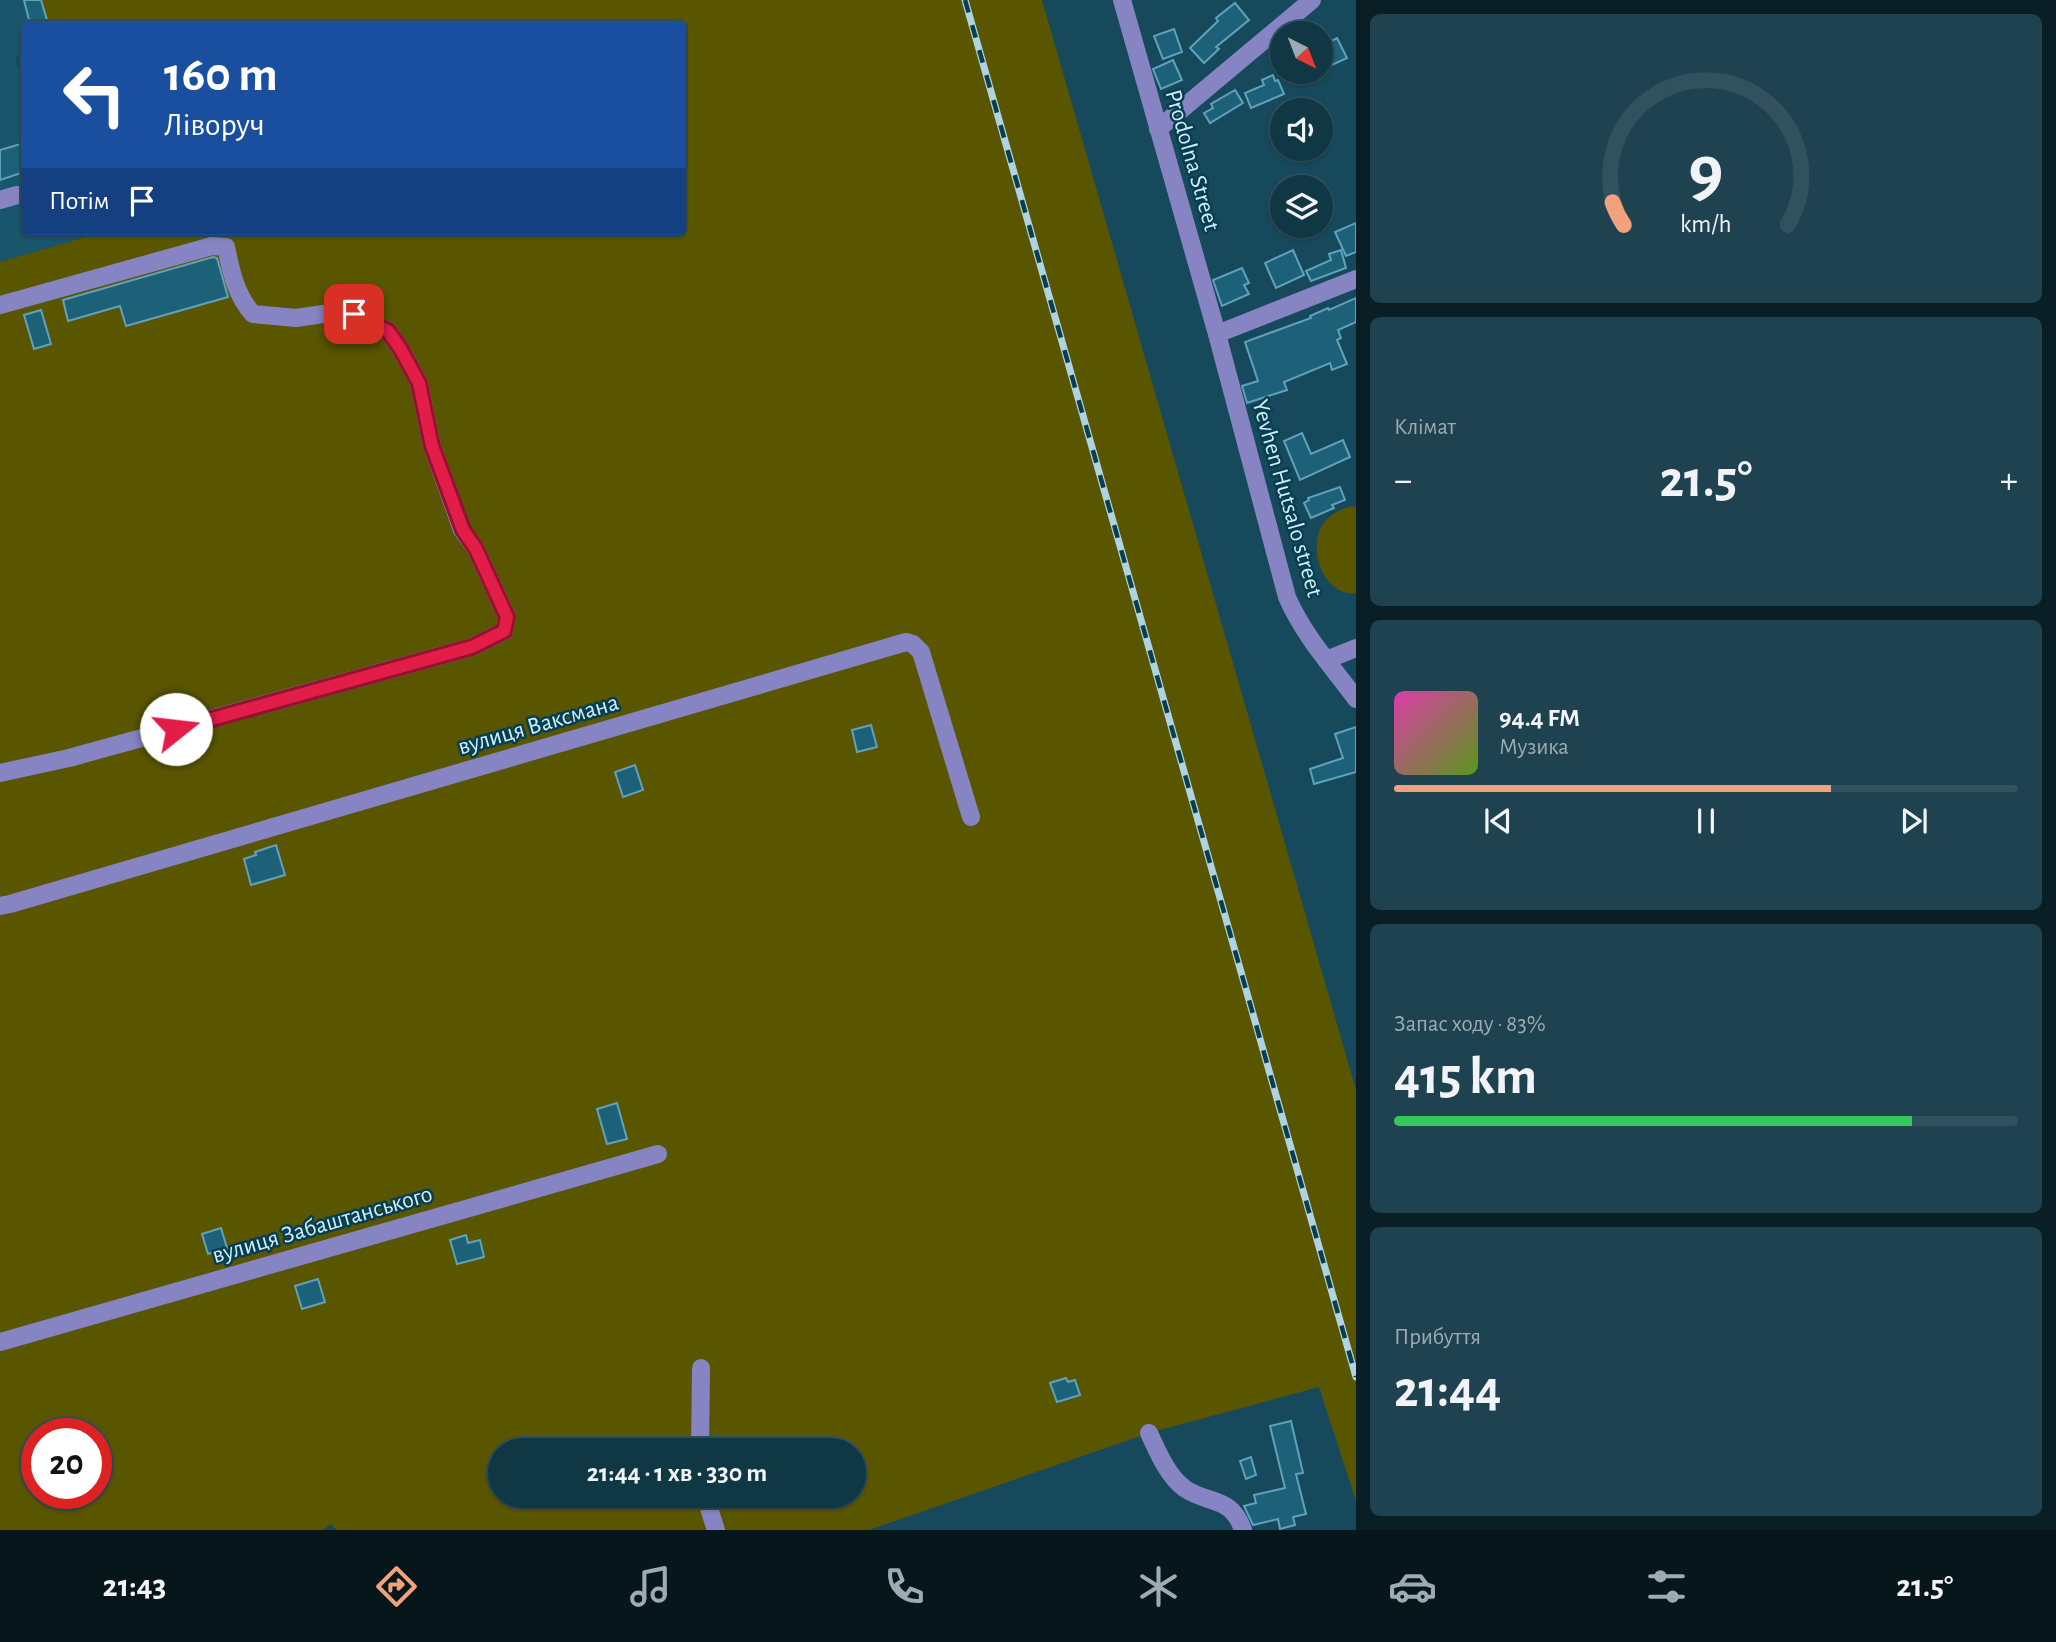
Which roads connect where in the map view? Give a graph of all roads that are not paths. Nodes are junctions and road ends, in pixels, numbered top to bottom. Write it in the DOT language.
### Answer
graph roads {
  1 [pos="1122,0"];
  2 [pos="1312,0"];
  3 [pos="1158,129"];
  4 [pos="1356,279"];
  5 [pos="0,305"];
  6 [pos="1217,334"];
  7 [pos="1356,648"];
  8 [pos="1326,660"];
  9 [pos="1356,699"];
  10 [pos="0,773"];
  11 [pos="971,817"];
  12 [pos="0,906"];
  13 [pos="658,1154"];
  14 [pos="0,1342"];
  15 [pos="701,1368"];
  16 [pos="1149,1433"];
  17 [pos="700,1438"];
  18 [pos="709,1508"];
  19 [pos="1240,1524"];
  20 [pos="716,1530"];
  1 -- 3 [label="street, Prodolna Street"];
  2 -- 3 [label="street"];
  3 -- 6 [label="street, Prodolna Street"];
  4 -- 6 [label="street"];
  5 -- 10 [label="street"];
  6 -- 8 [label="street, Yevhen Hutsalo street"];
  7 -- 8 [label="street"];
  8 -- 9 [label="street, Yevhen Hutsalo street"];
  11 -- 12 [label="street, вулиця Ваксмана"];
  13 -- 14 [label="street, вулиця Забаштанського"];
  15 -- 17 [label="street"];
  16 -- 19 [label="street"];
  18 -- 20 [label="street"];
}
